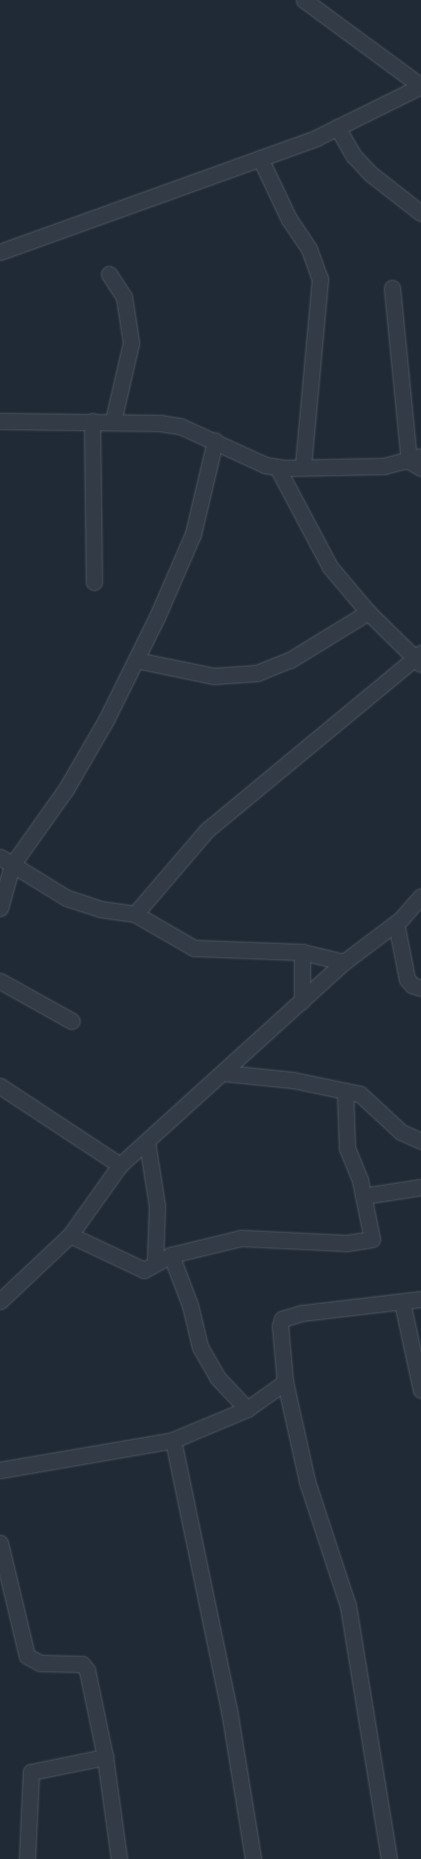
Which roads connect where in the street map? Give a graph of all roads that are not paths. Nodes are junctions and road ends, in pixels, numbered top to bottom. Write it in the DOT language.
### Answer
graph roads {
  1 [pos="304,0"];
  2 [pos="421,86"];
  3 [pos="337,127"];
  4 [pos="260,158"];
  5 [pos="421,213"];
  6 [pos="0,252"];
  7 [pos="109,274"];
  8 [pos="392,288"];
  9 [pos="0,421"];
  10 [pos="92,421"];
  11 [pos="113,421"];
  12 [pos="215,442"];
  13 [pos="417,462"];
  14 [pos="277,467"];
  15 [pos="303,468"];
  16 [pos="94,582"];
  17 [pos="368,612"];
  18 [pos="419,658"];
  19 [pos="136,660"];
  20 [pos="6,861"];
  21 [pos="421,896"];
  22 [pos="0,908"];
  23 [pos="135,914"];
  24 [pos="396,923"];
  25 [pos="302,952"];
  26 [pos="344,962"];
  27 [pos="0,981"];
  28 [pos="421,988"];
  29 [pos="302,1001"];
  30 [pos="72,1021"];
  31 [pos="224,1072"];
  32 [pos="0,1086"];
  33 [pos="345,1091"];
  34 [pos="421,1141"];
  35 [pos="147,1142"];
  36 [pos="120,1165"];
  37 [pos="421,1187"];
  38 [pos="364,1196"];
  39 [pos="70,1235"];
  40 [pos="171,1255"];
  41 [pos="155,1261"];
  42 [pos="421,1299"];
  43 [pos="0,1301"];
  44 [pos="402,1302"];
  45 [pos="285,1382"];
  46 [pos="421,1390"];
  47 [pos="247,1409"];
  48 [pos="174,1440"];
  49 [pos="0,1470"];
  50 [pos="0,1543"];
  51 [pos="105,1757"];
  52 [pos="27,1859"];
  53 [pos="119,1859"];
  54 [pos="253,1859"];
  55 [pos="389,1859"];
  1 -- 2 [label="street"];
  2 -- 3 [label="street"];
  3 -- 4 [label="street"];
  3 -- 5 [label="street"];
  4 -- 6 [label="street"];
  4 -- 15 [label="street"];
  7 -- 11 [label="street"];
  8 -- 13 [label="street"];
  9 -- 10 [label="street"];
  10 -- 11 [label="street"];
  10 -- 16 [label="street"];
  11 -- 12 [label="street"];
  12 -- 14 [label="street"];
  12 -- 19 [label="street"];
  13 -- 15 [label="street"];
  14 -- 15 [label="street"];
  14 -- 17 [label="street"];
  17 -- 18 [label="street"];
  17 -- 19 [label="street"];
  18 -- 23 [label="street"];
  19 -- 20 [label="street"];
  20 -- 22 [label="street"];
  20 -- 23 [label="street"];
  21 -- 24 [label="street"];
  23 -- 25 [label="street"];
  24 -- 26 [label="street"];
  24 -- 28 [label="street"];
  25 -- 26 [label="street"];
  25 -- 29 [label="street"];
  26 -- 29 [label="street"];
  27 -- 30 [label="street"];
  29 -- 31 [label="street"];
  31 -- 33 [label="street"];
  31 -- 35 [label="street"];
  32 -- 36 [label="street"];
  33 -- 34 [label="street"];
  33 -- 38 [label="street"];
  35 -- 36 [label="street"];
  35 -- 41 [label="street"];
  36 -- 39 [label="street"];
  37 -- 38 [label="street"];
  38 -- 40 [label="street"];
  39 -- 41 [label="street"];
  39 -- 43 [label="street"];
  40 -- 41 [label="street"];
  40 -- 47 [label="street"];
  42 -- 44 [label="street"];
  44 -- 45 [label="street"];
  44 -- 46 [label="street"];
  45 -- 47 [label="street"];
  45 -- 55 [label="street"];
  47 -- 48 [label="street"];
  48 -- 49 [label="street"];
  48 -- 54 [label="street"];
  50 -- 51 [label="street"];
  51 -- 52 [label="street"];
  51 -- 53 [label="street"];
}
